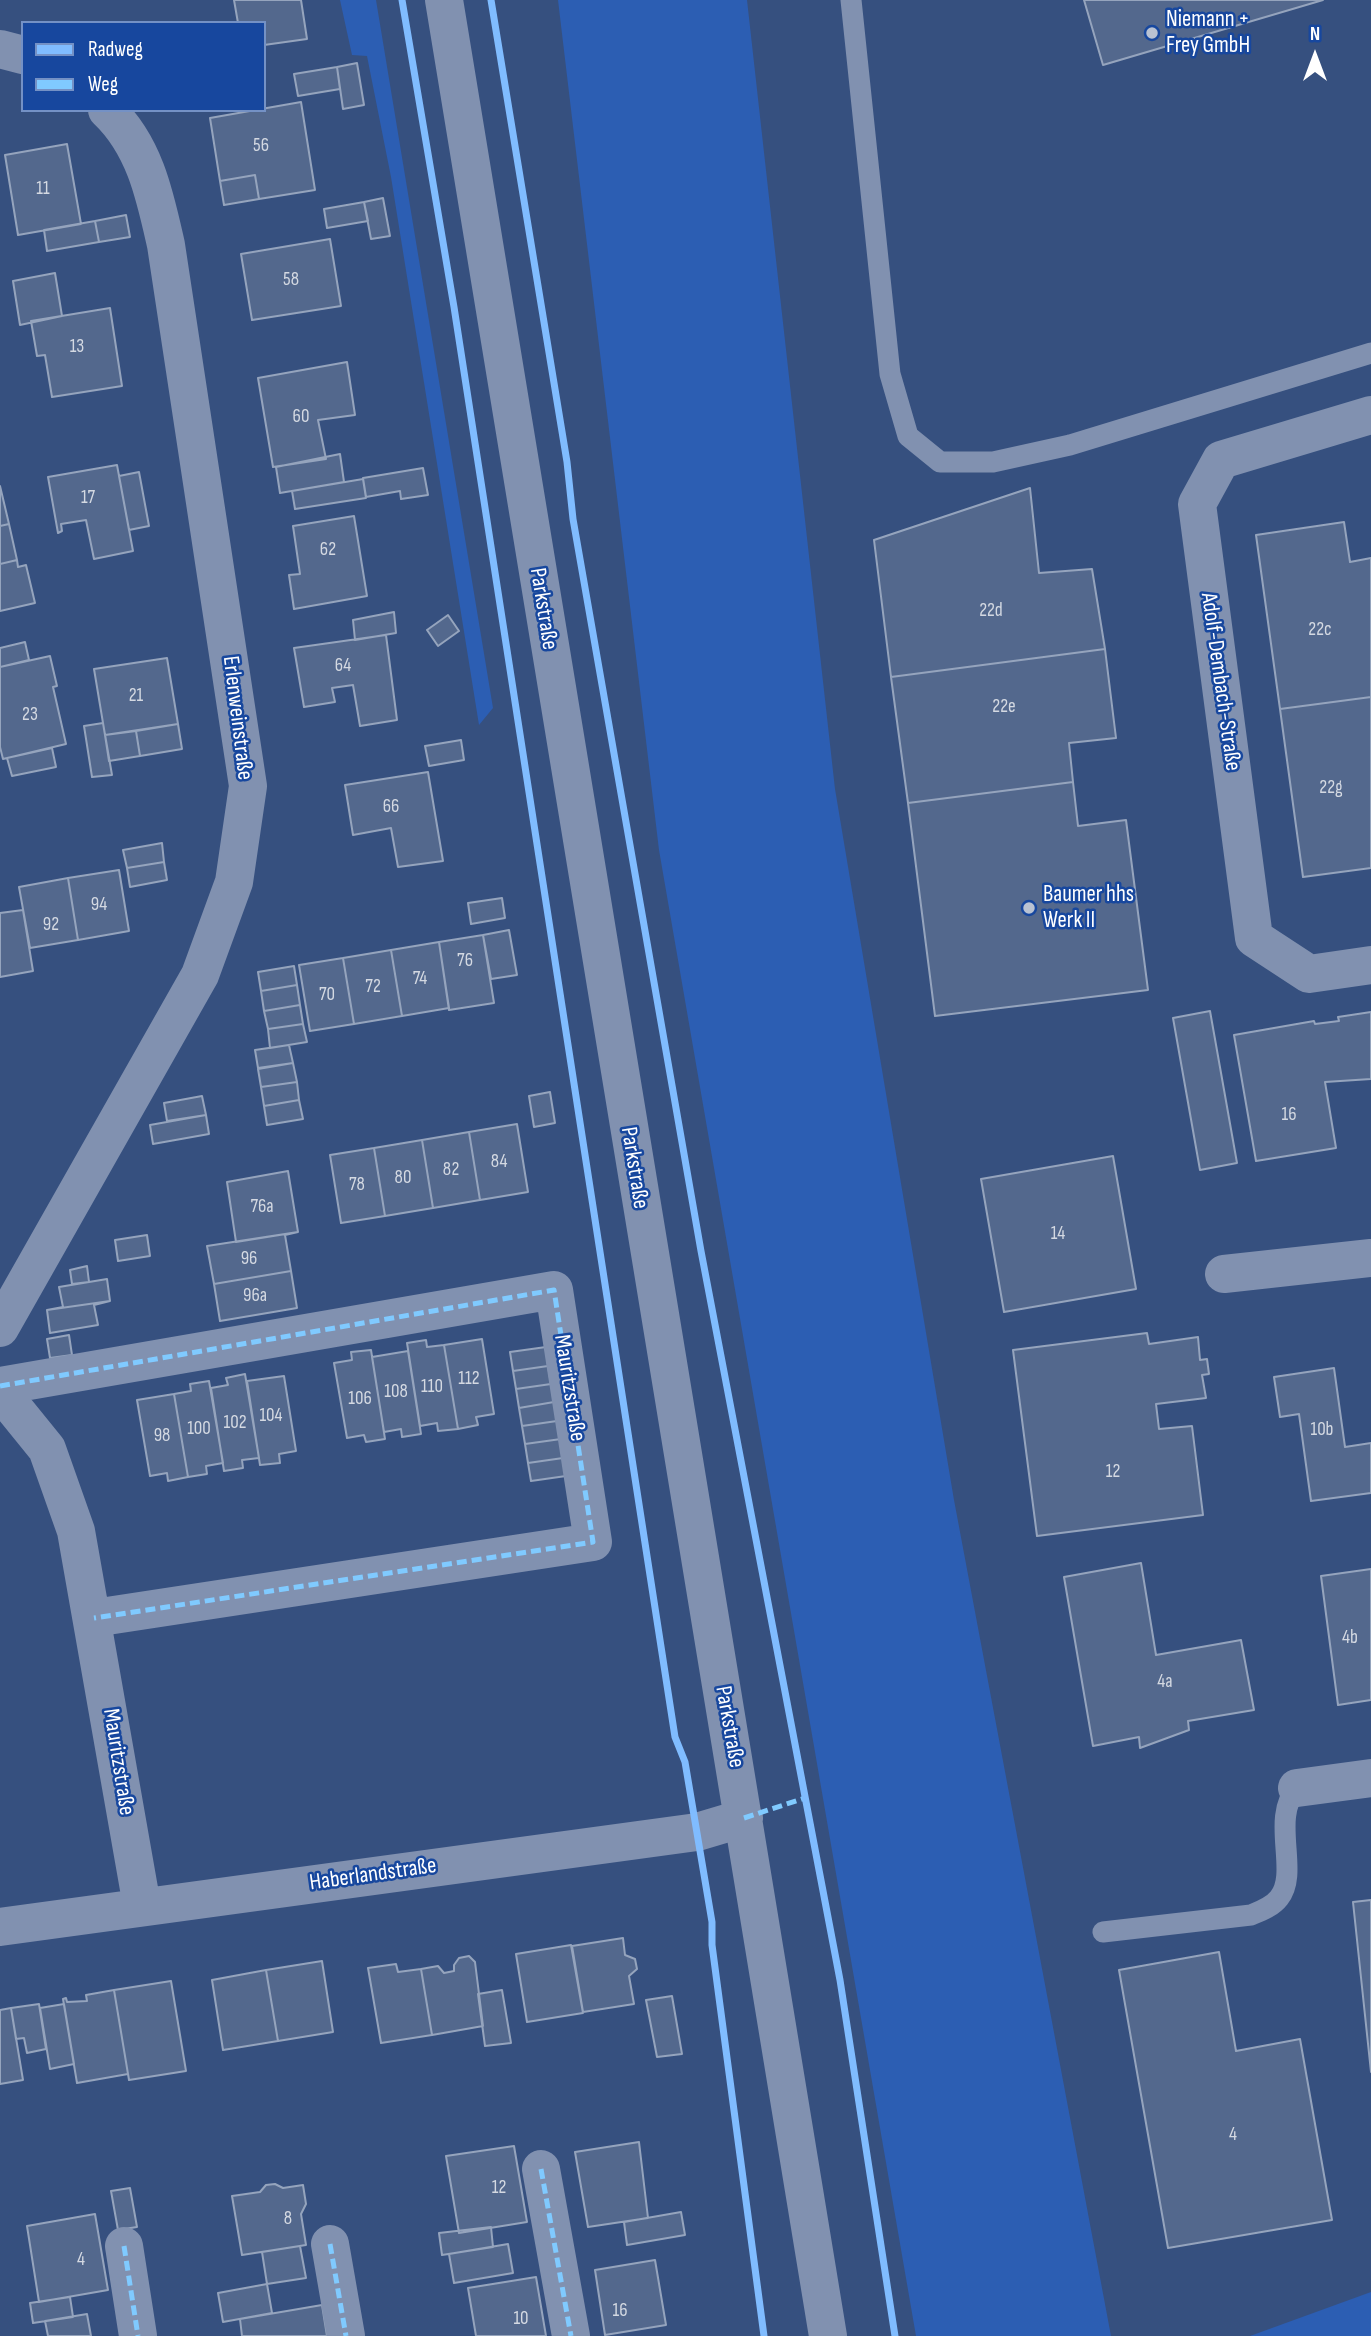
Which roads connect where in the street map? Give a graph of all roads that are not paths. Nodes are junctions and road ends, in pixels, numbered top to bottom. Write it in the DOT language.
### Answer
graph roads {
  1 [pos="444,0"];
  2 [pos="851,0"];
  3 [pos="0,49"];
  4 [pos="21,54"];
  5 [pos="109,112"];
  6 [pos="1371,354"];
  7 [pos="1371,415"];
  8 [pos="1371,965"];
  9 [pos="1371,1258"];
  10 [pos="1224,1274"];
  11 [pos="0,1328"];
  12 [pos="0,1386"];
  13 [pos="0,1391"];
  14 [pos="94,1618"];
  15 [pos="1371,1778"];
  16 [pos="1297,1788"];
  17 [pos="744,1818"];
  18 [pos="142,1906"];
  19 [pos="0,1927"];
  20 [pos="1103,1932"];
  21 [pos="541,2169"];
  22 [pos="330,2244"];
  23 [pos="124,2246"];
  24 [pos="138,2336"];
  25 [pos="346,2336"];
  26 [pos="571,2336"];
  27 [pos="828,2336"];
  1 -- 17 [label="street, Parkstraße"];
  2 -- 6 [label="lane"];
  3 -- 4 [label="street"];
  5 -- 11 [label="street, Erlenweinstraße"];
  7 -- 8 [label="street, Adolf-Dembach-Straße"];
  9 -- 10 [label="street"];
  12 -- 14 [label="street, Mauritzstraße"];
  13 -- 14 [label="street, Mauritzstraße"];
  14 -- 18 [label="street, Mauritzstraße"];
  15 -- 16 [label="street"];
  16 -- 20 [label="lane"];
  17 -- 18 [label="street, Haberlandstraße"];
  17 -- 27 [label="street, Parkstraße"];
  18 -- 19 [label="street, Haberlandstraße"];
  21 -- 26 [label="street"];
  22 -- 25 [label="street"];
  23 -- 24 [label="street"];
}
